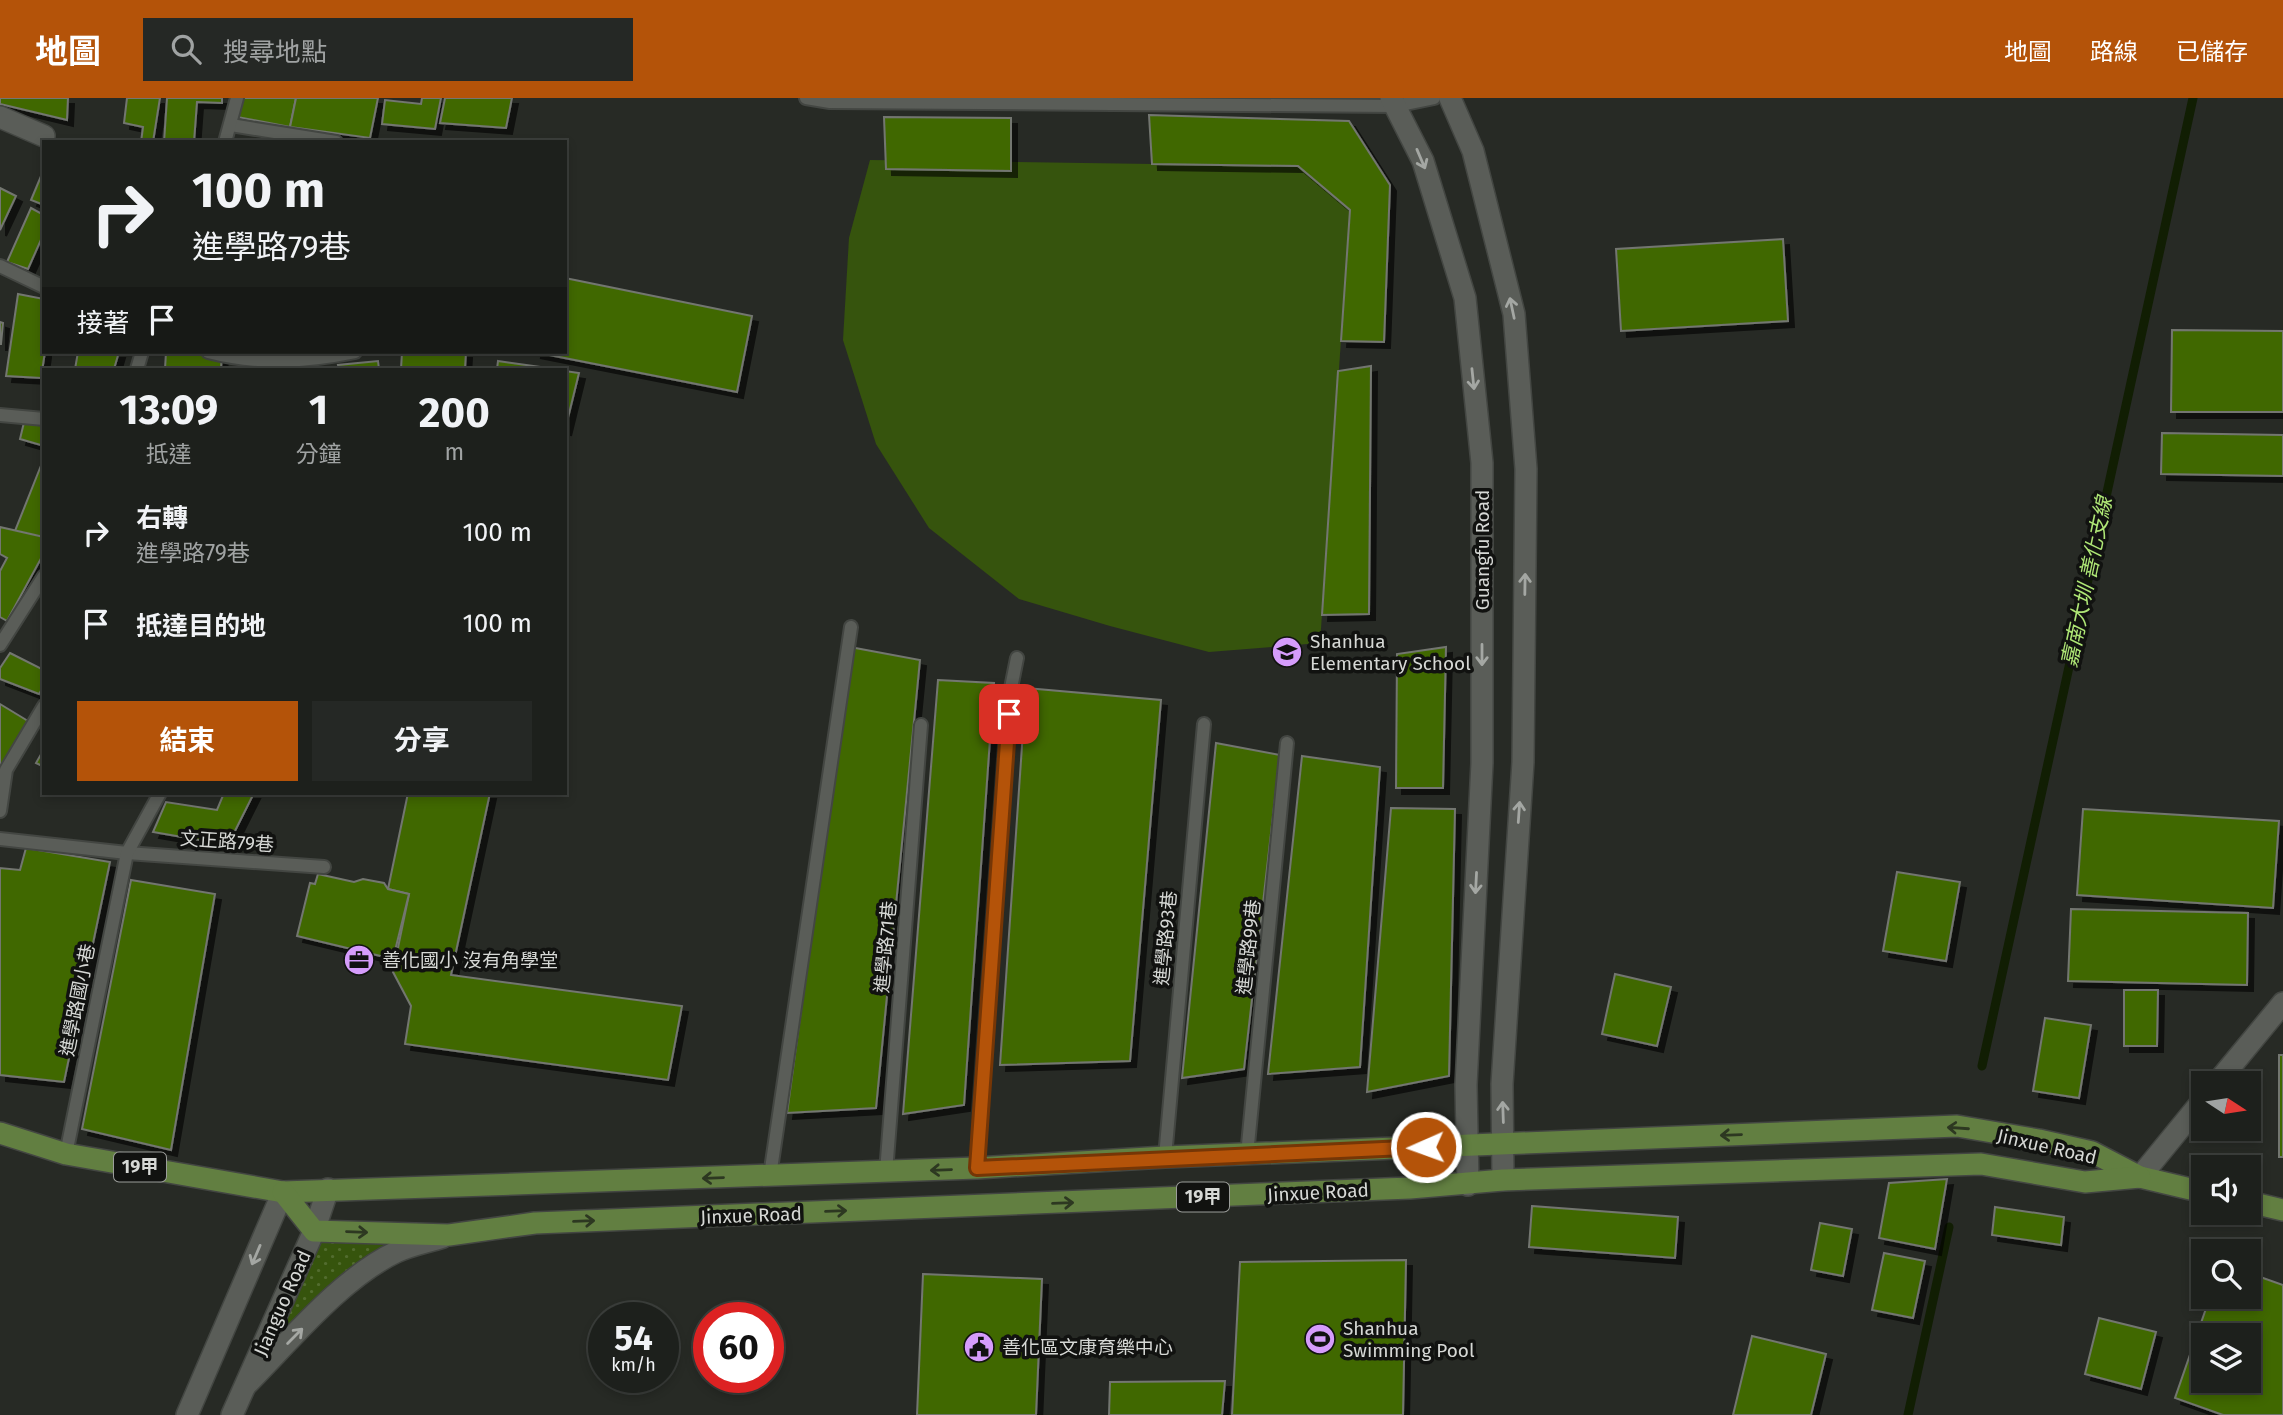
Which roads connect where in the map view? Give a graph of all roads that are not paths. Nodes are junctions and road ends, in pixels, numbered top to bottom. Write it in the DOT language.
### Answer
graph roads {
  1 [pos="237,98"];
  2 [pos="806,98"];
  3 [pos="1434,98"];
  4 [pos="1450,98"];
  5 [pos="1393,102"];
  6 [pos="0,117"];
  7 [pos="231,125"];
  8 [pos="44,136"];
  9 [pos="226,140"];
  10 [pos="324,140"];
  11 [pos="0,266"];
  12 [pos="42,286"];
  13 [pos="216,354"];
  14 [pos="345,354"];
  15 [pos="0,415"];
  16 [pos="42,419"];
  17 [pos="42,579"];
  18 [pos="851,627"];
  19 [pos="0,645"];
  20 [pos="1017,657"];
  21 [pos="42,709"];
  22 [pos="1204,723"];
  23 [pos="920,725"];
  24 [pos="1287,743"];
  25 [pos="159,795"];
  26 [pos="0,811"];
  27 [pos="0,839"];
  28 [pos="127,853"];
  29 [pos="324,867"];
  30 [pos="2283,1003"];
  31 [pos="2227,1071"];
  32 [pos="2191,1115"];
  33 [pos="0,1133"];
  34 [pos="1504,1143"];
  35 [pos="1466,1146"];
  36 [pos="66,1154"];
  37 [pos="1247,1155"];
  38 [pos="1165,1157"];
  39 [pos="977,1168"];
  40 [pos="886,1172"];
  41 [pos="770,1176"];
  42 [pos="2140,1177"];
  43 [pos="1503,1180"];
  44 [pos="1468,1185"];
  45 [pos="328,1189"];
  46 [pos="2191,1189"];
  47 [pos="283,1192"];
  48 [pos="2261,1205"];
  49 [pos="2283,1210"];
  50 [pos="314,1231"];
  51 [pos="449,1235"];
  52 [pos="246,1385"];
  53 [pos="187,1415"];
  54 [pos="232,1415"];
  1 -- 7 [label="lane"];
  2 -- 5 [label="lane"];
  3 -- 5 [label="lane"];
  34 -- 4 [label="street, one-way"];
  5 -- 35 [label="street, Guangfu Road, one-way"];
  6 -- 8 [label="street"];
  7 -- 9 [label="lane"];
  7 -- 10 [label="lane"];
  11 -- 12 [label="lane"];
  13 -- 14 [label="lane"];
  15 -- 16 [label="lane"];
  17 -- 19 [label="lane"];
  18 -- 41 [label="lane"];
  20 -- 39 [label="lane"];
  21 -- 26 [label="lane"];
  22 -- 38 [label="lane, 進學路93巷"];
  23 -- 40 [label="lane, 進學路71巷"];
  24 -- 37 [label="lane, 進學路99巷"];
  25 -- 28 [label="lane"];
  27 -- 28 [label="lane, 文正路79巷"];
  28 -- 29 [label="lane, 文正路79巷"];
  28 -- 36 [label="lane, 進學路國小巷"];
  30 -- 31 [label="street"];
  32 -- 42 [label="street"];
  33 -- 36 [label="main road, 19甲"];
  34 -- 35 [label="main road, Jinxue Road / 19甲"];
  42 -- 34 [label="main road, Jinxue Road / 19甲, one-way"];
  34 -- 43 [label="street"];
  35 -- 37 [label="main road, Jinxue Road / 19甲"];
  35 -- 44 [label="street, Guangfu Road"];
  36 -- 47 [label="main road, 19甲"];
  37 -- 38 [label="main road, Jinxue Road / 19甲"];
  38 -- 39 [label="main road, Jinxue Road / 19甲"];
  39 -- 40 [label="main road, Jinxue Road / 19甲, one-way"];
  40 -- 41 [label="main road, Jinxue Road / 19甲"];
  41 -- 45 [label="main road, Jinxue Road / 19甲, one-way"];
  42 -- 43 [label="main road, Jinxue Road / 19甲"];
  42 -- 46 [label="main road, 19甲"];
  43 -- 44 [label="main road, Jinxue Road / 19甲"];
  51 -- 44 [label="main road, Jinxue Road / 19甲, one-way"];
  45 -- 47 [label="main road, Jinxue Road / 19甲"];
  45 -- 50 [label="street, Jianguo Road"];
  47 -- 50 [label="main road"];
  47 -- 53 [label="street, one-way"];
  48 -- 49 [label="main road"];
  50 -- 51 [label="main road, Jinxue Road / 19甲, one-way"];
  50 -- 52 [label="street, Jianguo Road"];
  52 -- 51 [label="street, one-way"];
  52 -- 54 [label="street, Jianguo Road"];
}
